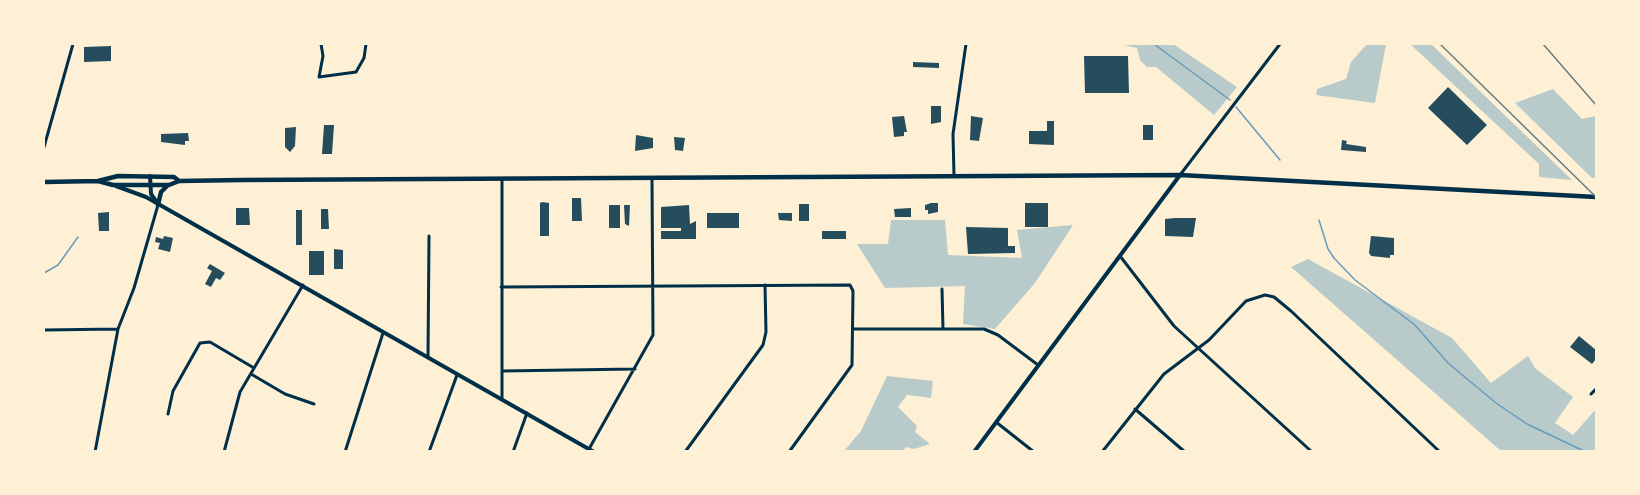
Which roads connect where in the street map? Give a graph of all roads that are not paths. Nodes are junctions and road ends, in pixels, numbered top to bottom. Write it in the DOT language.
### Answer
graph roads {
  1 [pos="73,44"];
  2 [pos="321,44"];
  3 [pos="366,44"];
  4 [pos="966,44"];
  5 [pos="1280,44"];
  6 [pos="44,147"];
  7 [pos="1180,175"];
  8 [pos="150,176"];
  9 [pos="954,178"];
  10 [pos="502,179"];
  11 [pos="652,179"];
  12 [pos="98,181"];
  13 [pos="44,182"];
  14 [pos="179,182"];
  15 [pos="113,185"];
  16 [pos="150,185"];
  17 [pos="169,185"];
  18 [pos="1596,197"];
  19 [pos="158,205"];
  20 [pos="429,236"];
  21 [pos="1120,256"];
  22 [pos="303,285"];
  23 [pos="765,285"];
  24 [pos="654,286"];
  25 [pos="501,288"];
  26 [pos="942,289"];
  27 [pos="118,329"];
  28 [pos="854,329"];
  29 [pos="943,329"];
  30 [pos="44,330"];
  31 [pos="383,331"];
  32 [pos="1200,348"];
  33 [pos="428,356"];
  34 [pos="1038,366"];
  35 [pos="254,368"];
  36 [pos="635,369"];
  37 [pos="502,371"];
  38 [pos="458,373"];
  39 [pos="251,374"];
  40 [pos="1596,389"];
  41 [pos="1591,394"];
  42 [pos="502,398"];
  43 [pos="314,404"];
  44 [pos="1136,409"];
  45 [pos="527,413"];
  46 [pos="168,414"];
  47 [pos="996,422"];
  48 [pos="589,448"];
  49 [pos="95,452"];
  50 [pos="224,452"];
  51 [pos="345,452"];
  52 [pos="429,452"];
  53 [pos="513,452"];
  54 [pos="594,452"];
  55 [pos="685,452"];
  56 [pos="789,452"];
  57 [pos="974,452"];
  58 [pos="1034,452"];
  59 [pos="1102,452"];
  60 [pos="1185,452"];
  61 [pos="1312,452"];
  62 [pos="1440,452"];
  1 -- 6 [label="street"];
  2 -- 3 [label="street"];
  4 -- 9 [label="street"];
  5 -- 7 [label="street"];
  7 -- 9 [label="main road"];
  7 -- 18 [label="main road"];
  7 -- 21 [label="street"];
  8 -- 12 [label="main road"];
  8 -- 14 [label="main road"];
  8 -- 16 [label="street"];
  9 -- 11 [label="main road"];
  10 -- 11 [label="main road"];
  10 -- 14 [label="main road"];
  10 -- 25 [label="street"];
  11 -- 24 [label="street"];
  12 -- 13 [label="main road"];
  12 -- 15 [label="main road"];
  14 -- 17 [label="main road"];
  15 -- 16 [label="main road"];
  15 -- 19 [label="street"];
  16 -- 17 [label="main road"];
  16 -- 19 [label="street"];
  17 -- 19 [label="main road"];
  19 -- 22 [label="street"];
  19 -- 27 [label="street"];
  20 -- 33 [label="street"];
  21 -- 32 [label="street"];
  21 -- 34 [label="street"];
  22 -- 31 [label="street"];
  22 -- 35 [label="street"];
  23 -- 24 [label="street"];
  23 -- 28 [label="street"];
  23 -- 55 [label="street"];
  24 -- 25 [label="street"];
  24 -- 36 [label="street"];
  25 -- 37 [label="street"];
  26 -- 29 [label="street"];
  27 -- 30 [label="street"];
  27 -- 49 [label="street"];
  28 -- 29 [label="street"];
  28 -- 56 [label="street"];
  29 -- 34 [label="street"];
  31 -- 33 [label="street"];
  31 -- 51 [label="street"];
  32 -- 44 [label="street"];
  32 -- 61 [label="street"];
  32 -- 62 [label="street"];
  33 -- 38 [label="street"];
  34 -- 47 [label="street"];
  35 -- 39 [label="street"];
  35 -- 46 [label="street"];
  36 -- 37 [label="street"];
  36 -- 48 [label="street"];
  37 -- 42 [label="street"];
  38 -- 42 [label="street"];
  38 -- 52 [label="street"];
  39 -- 43 [label="street"];
  39 -- 50 [label="street"];
  40 -- 41 [label="street"];
  42 -- 45 [label="street"];
  44 -- 59 [label="street"];
  44 -- 60 [label="street"];
  45 -- 48 [label="street"];
  45 -- 53 [label="street"];
  47 -- 57 [label="street"];
  47 -- 58 [label="street"];
  48 -- 54 [label="street"];
}
